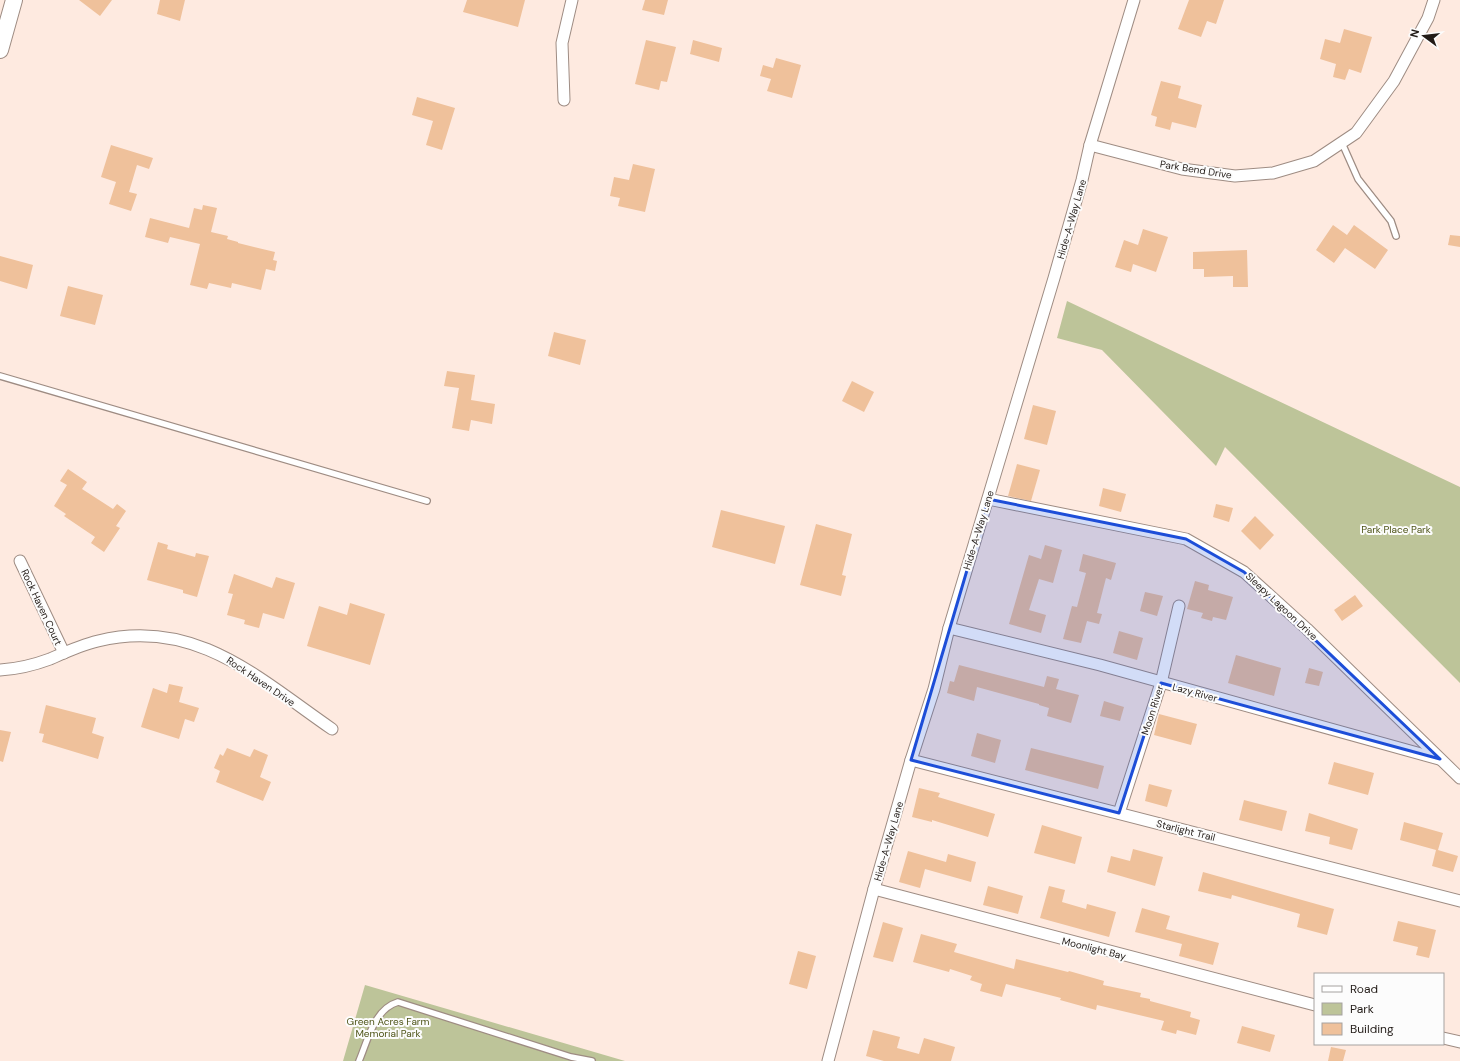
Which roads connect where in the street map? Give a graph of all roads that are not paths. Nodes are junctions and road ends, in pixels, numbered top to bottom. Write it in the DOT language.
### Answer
graph roads {
  1 [pos="14,0"];
  2 [pos="572,0"];
  3 [pos="1134,0"];
  4 [pos="1434,0"];
  5 [pos="0,50"];
  6 [pos="564,100"];
  7 [pos="1342,143"];
  8 [pos="1090,144"];
  9 [pos="1396,236"];
  10 [pos="0,376"];
  11 [pos="988,499"];
  12 [pos="427,501"];
  13 [pos="20,561"];
  14 [pos="1179,606"];
  15 [pos="949,628"];
  16 [pos="64,653"];
  17 [pos="0,670"];
  18 [pos="1160,683"];
  19 [pos="332,729"];
  20 [pos="1440,759"];
  21 [pos="911,760"];
  22 [pos="1460,778"];
  23 [pos="1119,813"];
  24 [pos="874,889"];
  25 [pos="1460,901"];
  26 [pos="1314,1005"];
  27 [pos="1444,1038"];
  28 [pos="1460,1042"];
  29 [pos="359,1061"];
  30 [pos="592,1061"];
  31 [pos="828,1061"];
  1 -- 5 [label="street"];
  2 -- 6 [label="street"];
  3 -- 8 [label="street, Hide-A-Way Lane"];
  4 -- 7 [label="street, Park Bend Drive"];
  7 -- 8 [label="street, Park Bend Drive"];
  7 -- 9 [label="lane"];
  8 -- 11 [label="street, Hide-A-Way Lane"];
  10 -- 12 [label="lane"];
  11 -- 15 [label="street, Hide-A-Way Lane"];
  11 -- 20 [label="street, Sleepy Lagoon Drive"];
  13 -- 16 [label="street, Rock Haven Court"];
  14 -- 18 [label="street, Moon River"];
  15 -- 18 [label="street, Lazy River"];
  15 -- 21 [label="street, Hide-A-Way Lane"];
  16 -- 17 [label="street, Rock Haven Drive"];
  16 -- 19 [label="street, Rock Haven Drive"];
  18 -- 20 [label="street, Lazy River"];
  18 -- 23 [label="street, Moon River"];
  20 -- 22 [label="street, Sleepy Lagoon Drive"];
  21 -- 23 [label="street, Starlight Trail"];
  21 -- 24 [label="street, Hide-A-Way Lane"];
  23 -- 25 [label="street, Starlight Trail"];
  24 -- 26 [label="street, Moonlight Bay"];
  24 -- 31 [label="street, Hide-A-Way Lane"];
  27 -- 28 [label="street"];
  29 -- 30 [label="lane"];
}
